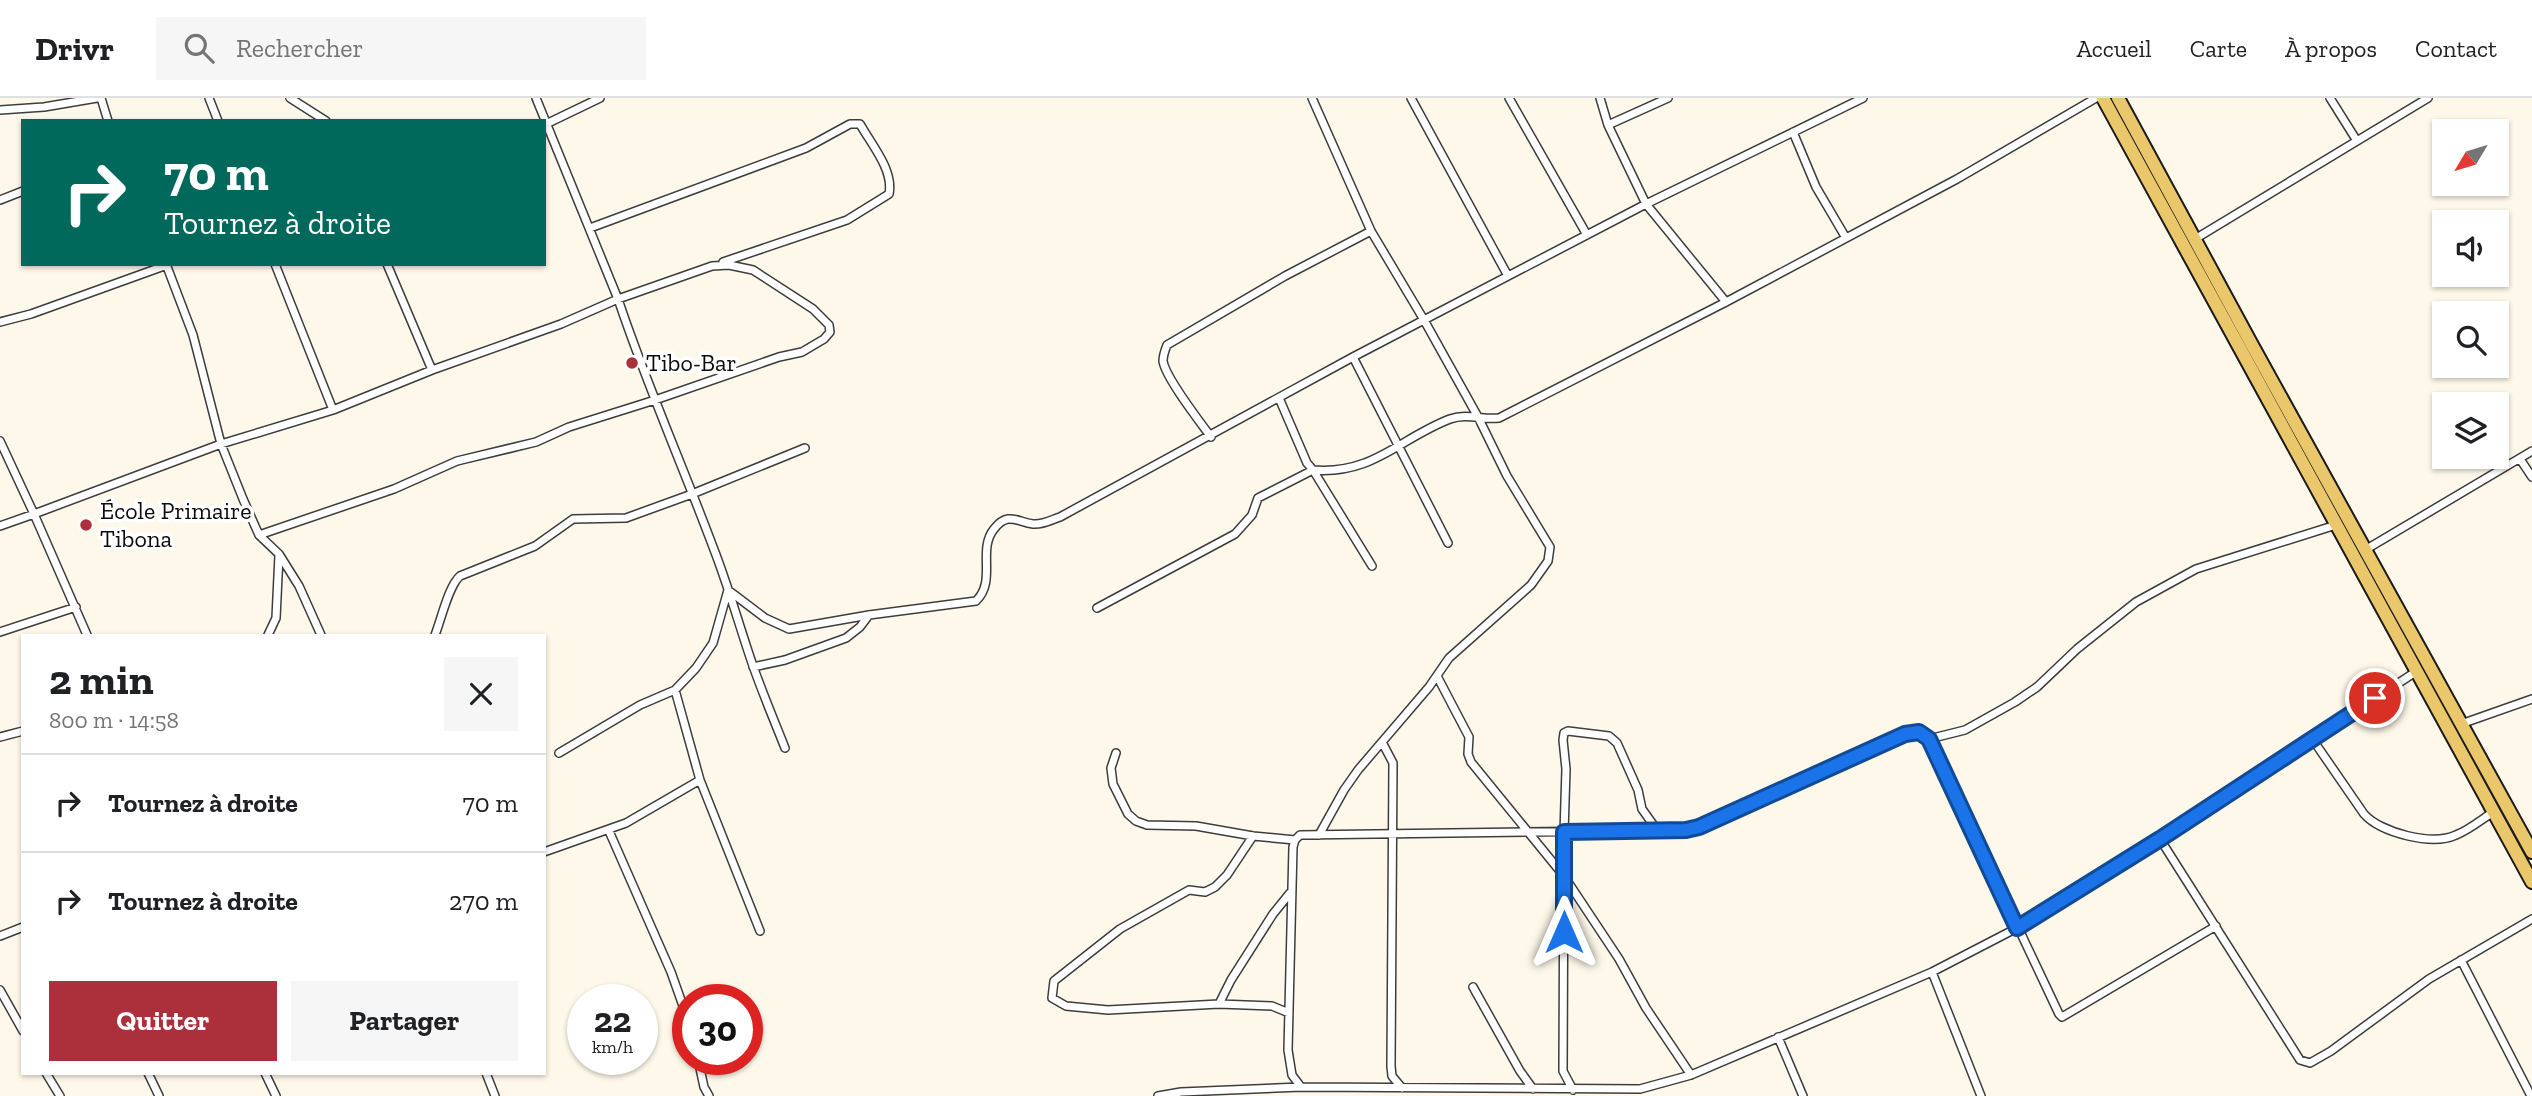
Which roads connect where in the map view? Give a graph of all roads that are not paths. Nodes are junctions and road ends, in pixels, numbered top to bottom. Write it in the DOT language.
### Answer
graph roads {
  1 [pos="99,98"];
  2 [pos="209,98"];
  3 [pos="290,98"];
  4 [pos="536,98"];
  5 [pos="600,98"];
  6 [pos="1312,98"];
  7 [pos="1412,98"];
  8 [pos="1509,98"];
  9 [pos="1600,98"];
  10 [pos="1668,98"];
  11 [pos="1863,98"];
  12 [pos="2096,98"];
  13 [pos="2103,98"];
  14 [pos="2118,98"];
  15 [pos="2330,98"];
  16 [pos="2428,98"];
  17 [pos="0,110"];
  18 [pos="107,119"];
  19 [pos="217,119"];
  20 [pos="323,119"];
  21 [pos="544,119"];
  22 [pos="546,124"];
  23 [pos="1608,125"];
  24 [pos="1793,132"];
  25 [pos="2357,141"];
  26 [pos="21,192"];
  27 [pos="0,200"];
  28 [pos="1646,204"];
  29 [pos="590,228"];
  30 [pos="1371,230"];
  31 [pos="1587,235"];
  32 [pos="1846,238"];
  33 [pos="2195,239"];
  34 [pos="164,266"];
  35 [pos="167,266"];
  36 [pos="276,266"];
  37 [pos="388,266"];
  38 [pos="712,266"];
  39 [pos="1508,276"];
  40 [pos="618,299"];
  41 [pos="1726,302"];
  42 [pos="1424,320"];
  43 [pos="0,322"];
  44 [pos="1353,357"];
  45 [pos="432,370"];
  46 [pos="1279,398"];
  47 [pos="655,400"];
  48 [pos="333,410"];
  49 [pos="1478,417"];
  50 [pos="1211,437"];
  51 [pos="0,441"];
  52 [pos="221,444"];
  53 [pos="1399,446"];
  54 [pos="805,448"];
  55 [pos="2532,451"];
  56 [pos="2520,458"];
  57 [pos="1313,470"];
  58 [pos="2532,478"];
  59 [pos="692,494"];
  60 [pos="34,514"];
  61 [pos="0,526"];
  62 [pos="2336,526"];
  63 [pos="259,534"];
  64 [pos="1448,543"];
  65 [pos="2365,550"];
  66 [pos="279,554"];
  67 [pos="1372,566"];
  68 [pos="728,590"];
  69 [pos="76,607"];
  70 [pos="1097,608"];
  71 [pos="869,615"];
  72 [pos="0,632"];
  73 [pos="87,634"];
  74 [pos="268,634"];
  75 [pos="321,634"];
  76 [pos="435,634"];
  77 [pos="753,667"];
  78 [pos="2417,671"];
  79 [pos="1437,676"];
  80 [pos="675,690"];
  81 [pos="2532,699"];
  82 [pos="2461,724"];
  83 [pos="21,732"];
  84 [pos="0,737"];
  85 [pos="1929,739"];
  86 [pos="2313,740"];
  87 [pos="1382,742"];
  88 [pos="785,748"];
  89 [pos="559,753"];
  90 [pos="1116,754"];
  91 [pos="700,780"];
  92 [pos="2493,812"];
  93 [pos="1657,830"];
  94 [pos="609,831"];
  95 [pos="1528,832"];
  96 [pos="1564,832"];
  97 [pos="1393,834"];
  98 [pos="1319,835"];
  99 [pos="1253,836"];
  100 [pos="2160,839"];
  101 [pos="1295,840"];
  102 [pos="546,851"];
  103 [pos="2532,852"];
  104 [pos="1564,876"];
  105 [pos="2532,882"];
  106 [pos="1291,892"];
  107 [pos="2532,919"];
  108 [pos="2216,926"];
  109 [pos="2017,928"];
  110 [pos="21,929"];
  111 [pos="760,930"];
  112 [pos="0,936"];
  113 [pos="2461,960"];
  114 [pos="1932,972"];
  115 [pos="675,984"];
  116 [pos="1473,988"];
  117 [pos="0,990"];
  118 [pos="1219,1004"];
  119 [pos="1289,1013"];
  120 [pos="21,1027"];
  121 [pos="1778,1037"];
  122 [pos="47,1075"];
  123 [pos="149,1075"];
  124 [pos="266,1075"];
  125 [pos="487,1075"];
  126 [pos="701,1075"];
  127 [pos="1691,1075"];
  128 [pos="1301,1087"];
  129 [pos="1402,1088"];
  130 [pos="1534,1089"];
  131 [pos="1640,1089"];
  132 [pos="1573,1090"];
  133 [pos="1346,1092"];
  134 [pos="60,1096"];
  135 [pos="159,1096"];
  136 [pos="276,1096"];
  137 [pos="495,1096"];
  138 [pos="709,1096"];
  139 [pos="1158,1096"];
  140 [pos="1631,1096"];
  141 [pos="1803,1096"];
  142 [pos="1981,1096"];
  143 [pos="2530,1096"];
  1 -- 17 [label="street"];
  1 -- 18 [label="street"];
  2 -- 19 [label="street"];
  3 -- 20 [label="street"];
  4 -- 21 [label="street"];
  5 -- 22 [label="street"];
  6 -- 30 [label="street"];
  7 -- 39 [label="street"];
  8 -- 31 [label="street"];
  9 -- 23 [label="street"];
  10 -- 23 [label="street"];
  11 -- 24 [label="street"];
  12 -- 32 [label="street"];
  13 -- 62 [label="main road"];
  14 -- 33 [label="main road"];
  15 -- 25 [label="street"];
  16 -- 25 [label="street"];
  22 -- 29 [label="street"];
  23 -- 28 [label="street"];
  24 -- 28 [label="street"];
  24 -- 32 [label="street"];
  25 -- 33 [label="street"];
  26 -- 27 [label="street"];
  28 -- 31 [label="street"];
  28 -- 41 [label="street"];
  29 -- 38 [label="street"];
  29 -- 40 [label="street"];
  30 -- 42 [label="street"];
  30 -- 50 [label="street"];
  31 -- 39 [label="street"];
  32 -- 41 [label="street"];
  33 -- 65 [label="main road"];
  34 -- 43 [label="street"];
  35 -- 52 [label="street"];
  36 -- 48 [label="street"];
  37 -- 45 [label="street"];
  38 -- 40 [label="street"];
  38 -- 47 [label="street"];
  39 -- 42 [label="street"];
  40 -- 45 [label="street"];
  40 -- 47 [label="street"];
  41 -- 49 [label="street"];
  42 -- 44 [label="street"];
  42 -- 49 [label="street"];
  44 -- 46 [label="street"];
  44 -- 53 [label="street"];
  45 -- 48 [label="street"];
  46 -- 50 [label="street"];
  46 -- 57 [label="street"];
  47 -- 59 [label="street"];
  47 -- 63 [label="street"];
  48 -- 52 [label="street"];
  49 -- 53 [label="street"];
  49 -- 79 [label="street"];
  50 -- 71 [label="street"];
  51 -- 60 [label="street"];
  52 -- 60 [label="street"];
  52 -- 63 [label="street"];
  53 -- 57 [label="street"];
  53 -- 64 [label="street"];
  54 -- 59 [label="street"];
  55 -- 56 [label="street"];
  56 -- 58 [label="street"];
  56 -- 65 [label="street"];
  57 -- 67 [label="street"];
  57 -- 70 [label="street"];
  59 -- 68 [label="street"];
  59 -- 76 [label="street"];
  60 -- 61 [label="street"];
  60 -- 69 [label="street"];
  62 -- 78 [label="main road"];
  62 -- 85 [label="street"];
  63 -- 66 [label="street"];
  65 -- 82 [label="main road"];
  66 -- 74 [label="street"];
  66 -- 75 [label="street"];
  68 -- 71 [label="street"];
  68 -- 77 [label="street"];
  68 -- 80 [label="street"];
  69 -- 72 [label="street"];
  69 -- 73 [label="street"];
  71 -- 77 [label="street"];
  77 -- 88 [label="street"];
  78 -- 86 [label="street"];
  78 -- 92 [label="main road"];
  79 -- 87 [label="street"];
  79 -- 95 [label="street"];
  80 -- 89 [label="street"];
  80 -- 91 [label="street"];
  81 -- 82 [label="street"];
  82 -- 103 [label="main road"];
  83 -- 84 [label="street"];
  85 -- 93 [label="street"];
  85 -- 109 [label="street"];
  86 -- 92 [label="street"];
  86 -- 100 [label="street"];
  87 -- 97 [label="street"];
  87 -- 98 [label="street"];
  90 -- 99 [label="street"];
  91 -- 94 [label="street"];
  91 -- 111 [label="street"];
  92 -- 105 [label="main road"];
  93 -- 96 [label="street"];
  93 -- 96 [label="street"];
  94 -- 102 [label="street"];
  94 -- 115 [label="street"];
  95 -- 96 [label="street"];
  95 -- 97 [label="street"];
  95 -- 104 [label="street"];
  96 -- 104 [label="street"];
  97 -- 98 [label="street"];
  97 -- 129 [label="street"];
  98 -- 101 [label="street"];
  99 -- 101 [label="street"];
  99 -- 118 [label="street"];
  100 -- 108 [label="street"];
  100 -- 109 [label="street"];
  101 -- 106 [label="street"];
  104 -- 127 [label="street"];
  104 -- 132 [label="street"];
  106 -- 118 [label="street"];
  106 -- 119 [label="street"];
  107 -- 113 [label="street"];
  108 -- 109 [label="street"];
  108 -- 113 [label="street"];
  109 -- 114 [label="street"];
  110 -- 112 [label="street"];
  113 -- 143 [label="street"];
  114 -- 121 [label="street"];
  114 -- 142 [label="street"];
  116 -- 130 [label="street"];
  117 -- 120 [label="street"];
  118 -- 119 [label="street"];
  119 -- 128 [label="street"];
  121 -- 127 [label="street"];
  121 -- 141 [label="street"];
  122 -- 134 [label="street"];
  123 -- 135 [label="street"];
  124 -- 136 [label="street"];
  125 -- 137 [label="street"];
  126 -- 138 [label="street"];
  127 -- 131 [label="street"];
  128 -- 133 [label="street"];
  128 -- 139 [label="street"];
  129 -- 130 [label="street"];
  129 -- 133 [label="street"];
  130 -- 132 [label="street"];
  131 -- 132 [label="street"];
  131 -- 140 [label="street"];
}
